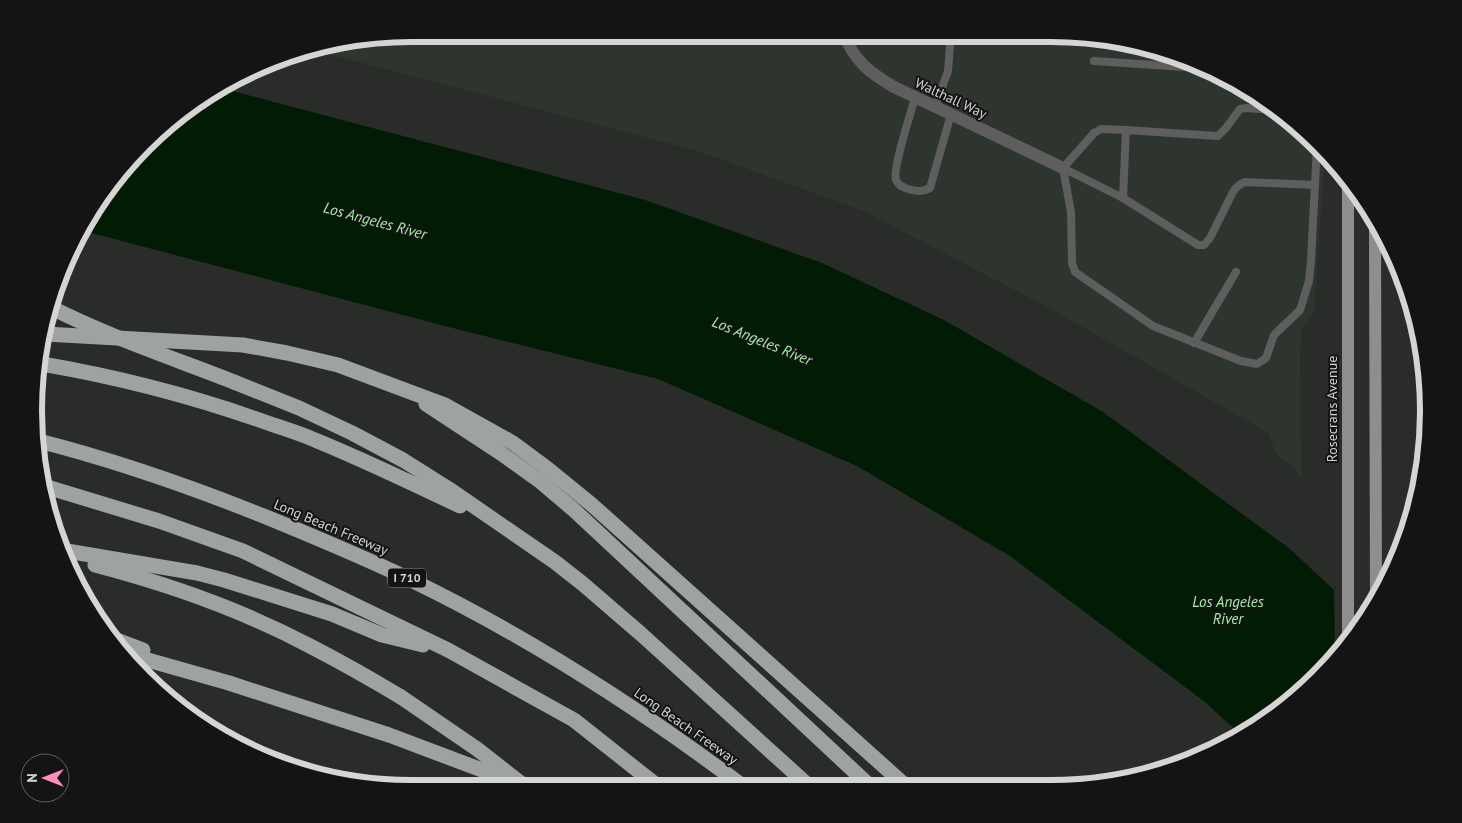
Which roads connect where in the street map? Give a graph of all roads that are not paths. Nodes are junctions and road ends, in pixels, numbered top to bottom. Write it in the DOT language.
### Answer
graph roads {
  1 [pos="848,42"];
  2 [pos="950,42"];
  3 [pos="1094,61"];
  4 [pos="1181,67"];
  5 [pos="915,98"];
  6 [pos="935,107"];
  7 [pos="1262,109"];
  8 [pos="951,114"];
  9 [pos="1126,130"];
  10 [pos="1317,157"];
  11 [pos="1064,168"];
  12 [pos="1316,185"];
  13 [pos="1348,194"];
  14 [pos="1123,198"];
  15 [pos="1375,237"];
  16 [pos="1236,272"];
  17 [pos="57,310"];
  18 [pos="51,334"];
  19 [pos="1194,343"];
  20 [pos="46,365"];
  21 [pos="406,390"];
  22 [pos="44,442"];
  23 [pos="51,490"];
  24 [pos="496,522"];
  25 [pos="70,552"];
  26 [pos="74,559"];
  27 [pos="1376,585"];
  28 [pos="1348,629"];
  29 [pos="124,642"];
  30 [pos="448,650"];
  31 [pos="136,657"];
  32 [pos="229,683"];
  33 [pos="508,780"];
  34 [pos="518,780"];
  35 [pos="650,780"];
  36 [pos="734,780"];
  37 [pos="802,780"];
  38 [pos="863,780"];
  39 [pos="899,780"];
  1 -- 5 [label="street, Walthall Way"];
  2 -- 6 [label="lane"];
  3 -- 4 [label="lane"];
  5 -- 6 [label="street, Walthall Way"];
  5 -- 8 [label="lane"];
  6 -- 8 [label="street, Walthall Way"];
  7 -- 9 [label="lane"];
  8 -- 11 [label="street, Walthall Way"];
  9 -- 11 [label="lane"];
  9 -- 14 [label="lane"];
  10 -- 12 [label="lane"];
  11 -- 14 [label="lane"];
  11 -- 19 [label="lane"];
  12 -- 14 [label="lane"];
  12 -- 19 [label="lane"];
  13 -- 28 [label="main road, Rosecrans Avenue"];
  15 -- 27 [label="main road"];
  16 -- 19 [label="lane"];
  17 -- 24 [label="highway, bridge"];
  18 -- 21 [label="highway"];
  20 -- 24 [label="highway"];
  21 -- 38 [label="highway"];
  21 -- 39 [label="highway"];
  22 -- 36 [label="highway, Long Beach Freeway / I 710"];
  23 -- 30 [label="highway"];
  24 -- 37 [label="highway"];
  25 -- 30 [label="highway"];
  26 -- 34 [label="highway, bridge"];
  29 -- 32 [label="highway"];
  30 -- 35 [label="highway"];
  31 -- 32 [label="highway"];
  32 -- 33 [label="highway"];
}
